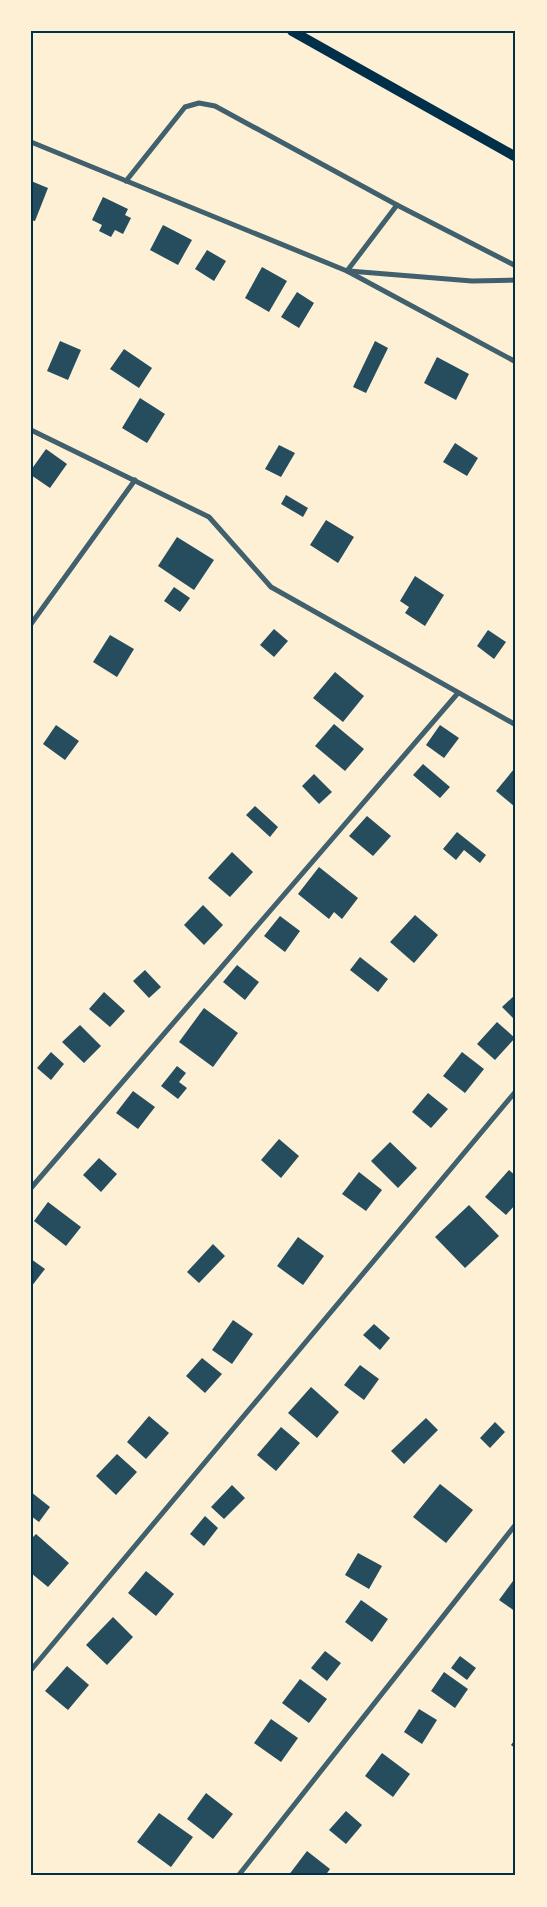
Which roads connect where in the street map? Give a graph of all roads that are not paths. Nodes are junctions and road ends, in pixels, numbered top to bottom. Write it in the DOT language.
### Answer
graph roads {
  1 [pos="292,31"];
  2 [pos="31,142"];
  3 [pos="516,157"];
  4 [pos="126,181"];
  5 [pos="397,205"];
  6 [pos="516,266"];
  7 [pos="347,271"];
  8 [pos="516,280"];
  9 [pos="516,362"];
  10 [pos="31,430"];
  11 [pos="135,480"];
  12 [pos="31,624"];
  13 [pos="458,693"];
  14 [pos="516,725"];
  15 [pos="516,1091"];
  16 [pos="31,1188"];
  17 [pos="516,1524"];
  18 [pos="31,1670"];
  19 [pos="238,1876"];
  1 -- 3 [label="highway"];
  2 -- 4 [label="street"];
  4 -- 5 [label="street"];
  4 -- 7 [label="street"];
  5 -- 6 [label="street"];
  5 -- 7 [label="street"];
  7 -- 8 [label="street"];
  7 -- 9 [label="street"];
  10 -- 11 [label="street"];
  11 -- 12 [label="street"];
  11 -- 13 [label="street"];
  13 -- 14 [label="street"];
  13 -- 16 [label="street"];
  15 -- 18 [label="street"];
  17 -- 19 [label="street"];
}
